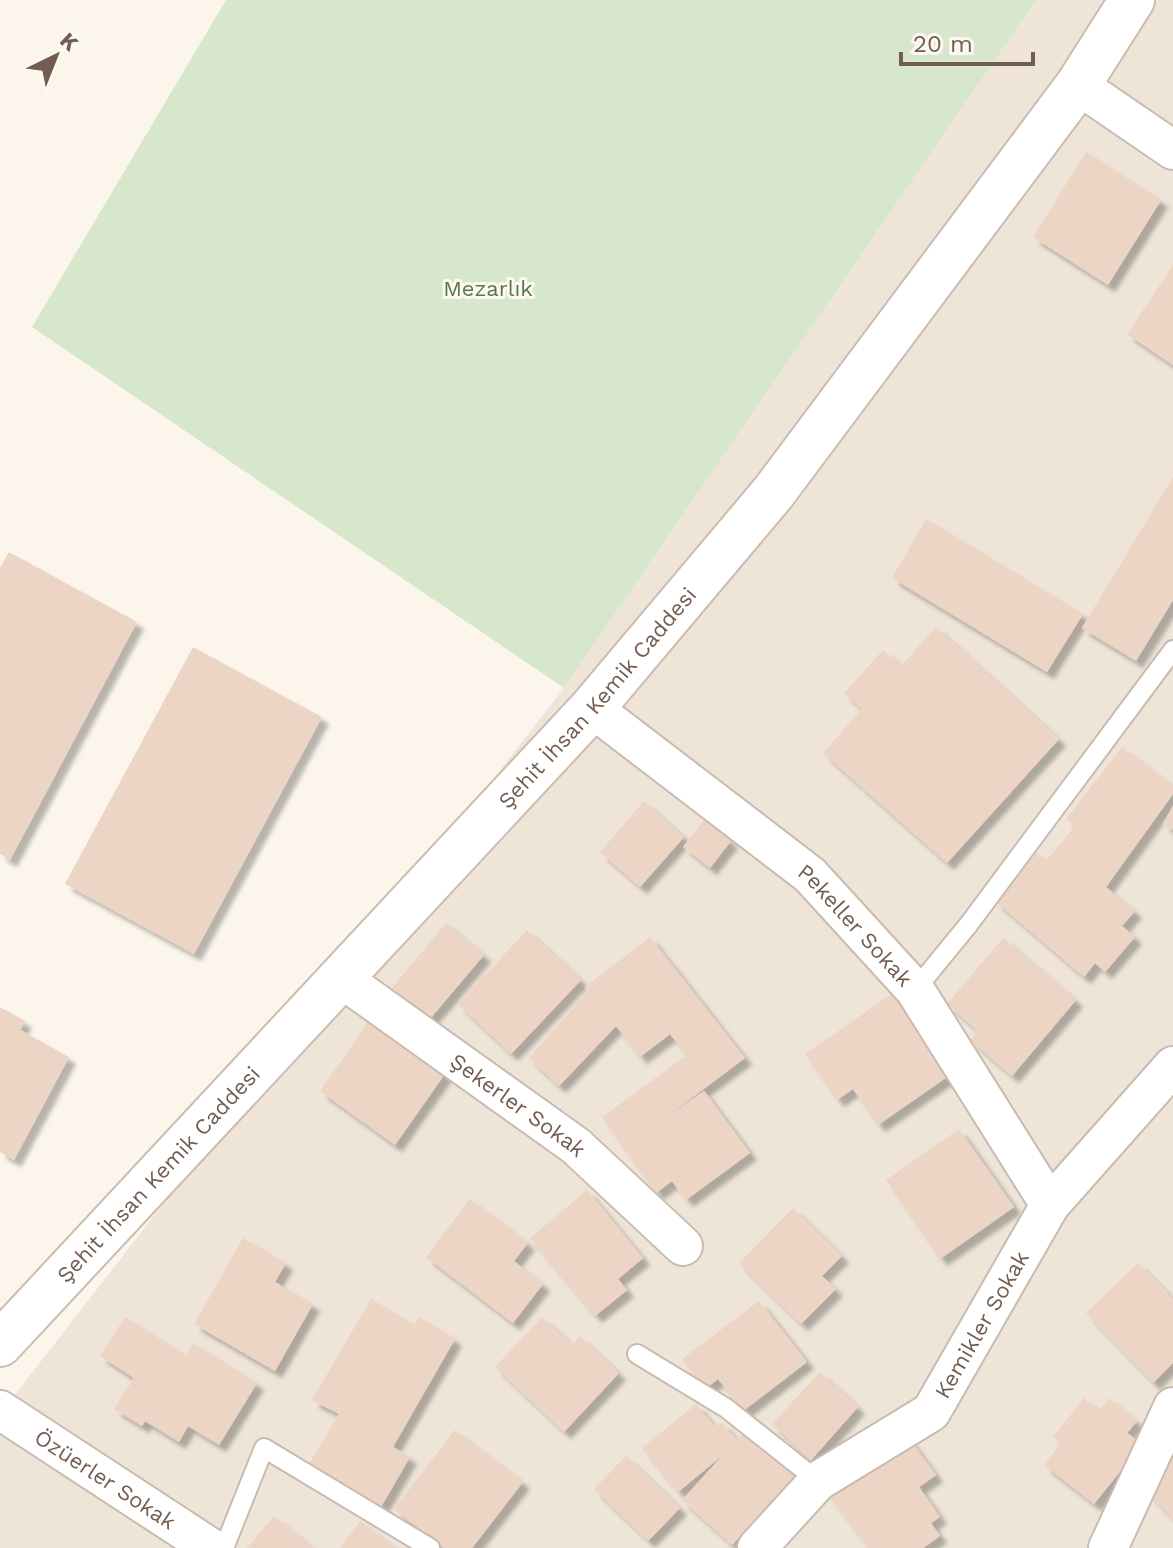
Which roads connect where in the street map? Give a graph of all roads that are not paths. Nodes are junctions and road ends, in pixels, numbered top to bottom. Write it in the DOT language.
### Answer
graph roads {
  1 [pos="1132,0"];
  2 [pos="1078,85"];
  3 [pos="1173,150"];
  4 [pos="1173,650"];
  5 [pos="592,708"];
  6 [pos="341,978"];
  7 [pos="915,990"];
  8 [pos="1173,1066"];
  9 [pos="1050,1205"];
  10 [pos="683,1246"];
  11 [pos="0,1344"];
  12 [pos="637,1354"];
  13 [pos="1173,1407"];
  14 [pos="0,1410"];
  15 [pos="818,1481"];
  16 [pos="211,1548"];
  17 [pos="224,1548"];
  18 [pos="430,1548"];
  19 [pos="757,1548"];
  20 [pos="1108,1548"];
  1 -- 2 [label="street, Şehit İhsan Kemik Caddesi"];
  2 -- 3 [label="street"];
  2 -- 5 [label="street, Şehit İhsan Kemik Caddesi"];
  4 -- 7 [label="lane"];
  5 -- 6 [label="street, Şehit İhsan Kemik Caddesi"];
  5 -- 7 [label="street, Pekeller Sokak"];
  6 -- 10 [label="street, Şekerler Sokak"];
  6 -- 11 [label="street, Şehit İhsan Kemik Caddesi"];
  7 -- 9 [label="street, Pekeller Sokak"];
  8 -- 9 [label="street, Kemikler Sokak"];
  9 -- 15 [label="street, Kemikler Sokak"];
  12 -- 15 [label="lane"];
  13 -- 20 [label="street"];
  14 -- 16 [label="street, Özüerler Sokak"];
  15 -- 19 [label="street, Kemikler Sokak"];
  17 -- 18 [label="lane"];
}
